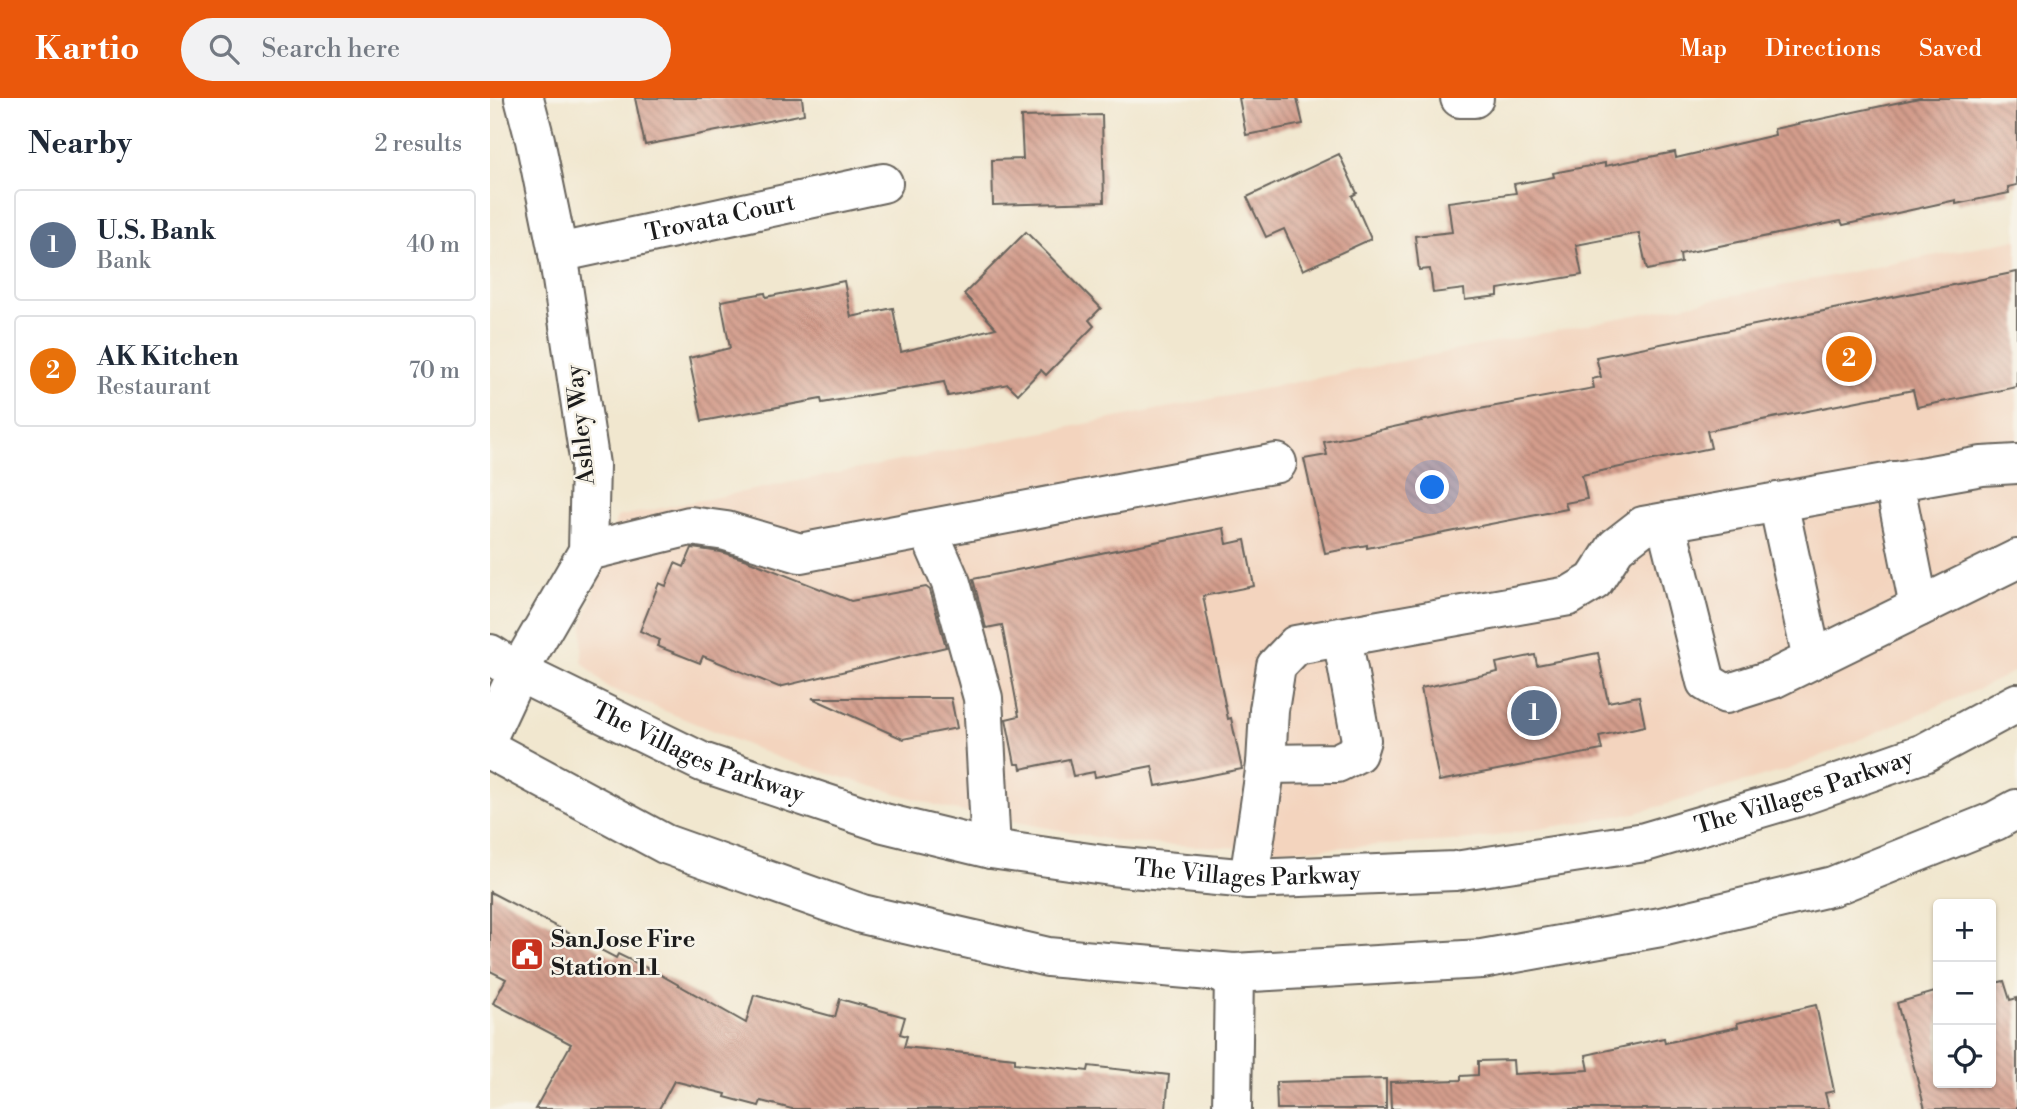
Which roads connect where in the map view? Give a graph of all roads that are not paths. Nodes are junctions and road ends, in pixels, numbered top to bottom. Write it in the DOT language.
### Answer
graph roads {
  1 [pos="524,98"];
  2 [pos="1460,98"];
  3 [pos="1474,98"];
  4 [pos="883,183"];
  5 [pos="558,253"];
  6 [pos="1278,463"];
  7 [pos="2017,464"];
  8 [pos="1894,481"];
  9 [pos="1778,502"];
  10 [pos="1666,522"];
  11 [pos="928,530"];
  12 [pos="588,551"];
  13 [pos="2017,559"];
  14 [pos="1919,607"];
  15 [pos="1342,636"];
  16 [pos="1812,659"];
  17 [pos="504,663"];
  18 [pos="2017,703"];
  19 [pos="490,732"];
  20 [pos="490,750"];
  21 [pos="1266,764"];
  22 [pos="2017,809"];
  23 [pos="991,849"];
  24 [pos="1250,879"];
  25 [pos="1234,973"];
  26 [pos="1232,1109"];
  1 -- 5 [label="street, Ashley Way"];
  2 -- 3 [label="street"];
  4 -- 5 [label="street, Trovata Court"];
  5 -- 12 [label="street, Ashley Way"];
  6 -- 11 [label="street"];
  7 -- 8 [label="street"];
  8 -- 9 [label="street"];
  8 -- 14 [label="street"];
  9 -- 10 [label="street"];
  9 -- 16 [label="street"];
  10 -- 15 [label="street"];
  10 -- 16 [label="street"];
  11 -- 12 [label="street"];
  11 -- 23 [label="street"];
  12 -- 17 [label="street, Ashley Way"];
  13 -- 14 [label="street"];
  14 -- 16 [label="street"];
  15 -- 21 [label="street"];
  15 -- 21 [label="street"];
  17 -- 19 [label="street, Ashley Way"];
  17 -- 23 [label="street, The Villages Parkway"];
  18 -- 24 [label="street, The Villages Parkway"];
  20 -- 25 [label="street"];
  21 -- 24 [label="street"];
  22 -- 25 [label="street"];
  23 -- 24 [label="street, The Villages Parkway"];
  25 -- 26 [label="street"];
}
